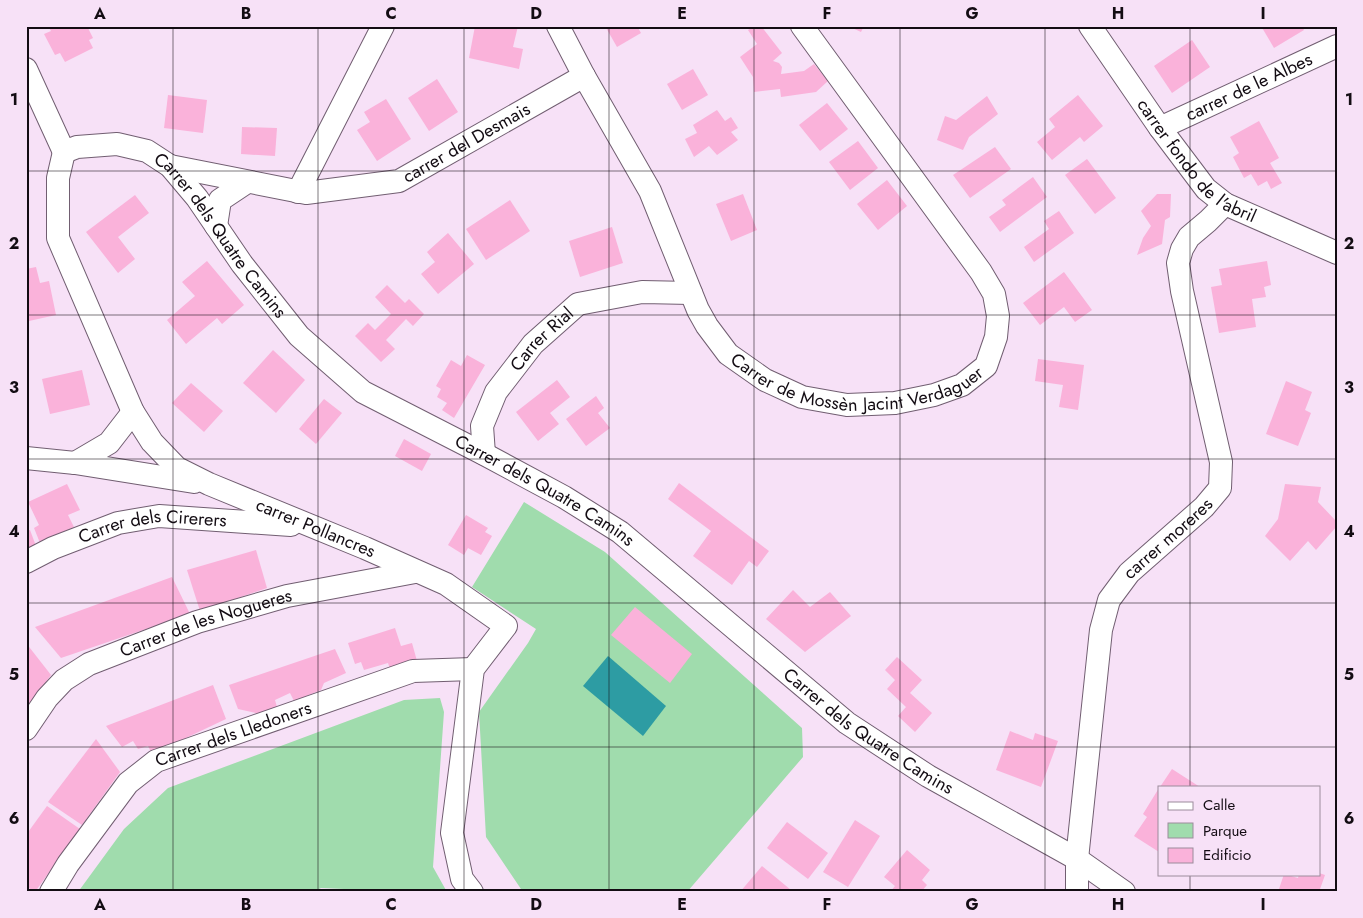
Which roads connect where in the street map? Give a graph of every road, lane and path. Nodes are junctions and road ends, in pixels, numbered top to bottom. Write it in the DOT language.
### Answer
graph roads {
  1 [pos="383,26"];
  2 [pos="558,26"];
  3 [pos="802,26"];
  4 [pos="1090,26"];
  5 [pos="1337,46"];
  6 [pos="26,69"];
  7 [pos="584,76"];
  8 [pos="1160,128"];
  9 [pos="64,152"];
  10 [pos="170,166"];
  11 [pos="247,182"];
  12 [pos="298,192"];
  13 [pos="1225,204"];
  14 [pos="216,226"];
  15 [pos="1337,253"];
  16 [pos="691,293"];
  17 [pos="133,412"];
  18 [pos="484,454"];
  19 [pos="26,458"];
  20 [pos="76,463"];
  21 [pos="209,484"];
  22 [pos="314,526"];
  23 [pos="26,562"];
  24 [pos="415,572"];
  25 [pos="473,669"];
  26 [pos="26,729"];
  27 [pos="1077,859"];
  28 [pos="51,892"];
  29 [pos="472,892"];
  30 [pos="1077,892"];
  31 [pos="1124,892"];
  1 -- 12 [label="street"];
  2 -- 7 [label="street"];
  3 -- 16 [label="street, Carrer de Mossèn Jacint Verdaguer"];
  4 -- 8 [label="street, carrer fondo de l'abril"];
  5 -- 8 [label="street, carrer de le Albes"];
  6 -- 9 [label="street"];
  7 -- 12 [label="street, carrer del Desmais"];
  7 -- 16 [label="street, Carrer de Mossèn Jacint Verdaguer"];
  8 -- 13 [label="street, carrer fondo de l'abril"];
  9 -- 10 [label="street, Carrer dels Quatre Camins"];
  9 -- 17 [label="street, carrer Pollancres"];
  10 -- 11 [label="street, carrer del Desmais"];
  10 -- 14 [label="street, Carrer dels Quatre Camins"];
  11 -- 12 [label="street, carrer del Desmais"];
  11 -- 14 [label="street, Carrer dels Quatre Camins"];
  13 -- 15 [label="street, carrer fondo de l'abril"];
  13 -- 27 [label="street, carrer moreres"];
  14 -- 18 [label="street, Carrer dels Quatre Camins"];
  16 -- 18 [label="street, Carrer Rial"];
  17 -- 20 [label="street"];
  17 -- 21 [label="street, carrer Pollancres"];
  18 -- 27 [label="street, Carrer dels Quatre Camins"];
  19 -- 20 [label="street"];
  20 -- 21 [label="street"];
  21 -- 22 [label="street, carrer Pollancres"];
  22 -- 23 [label="street, Carrer dels Cirerers"];
  22 -- 24 [label="street, carrer Pollancres"];
  24 -- 25 [label="street, carrer Pollancres"];
  24 -- 26 [label="street, Carrer de les Nogueres"];
  25 -- 28 [label="street, Carrer dels Lledoners"];
  25 -- 29 [label="street"];
  27 -- 30 [label="street, carrer moreres"];
  27 -- 31 [label="street, Carrer dels Quatre Camins"];
}
